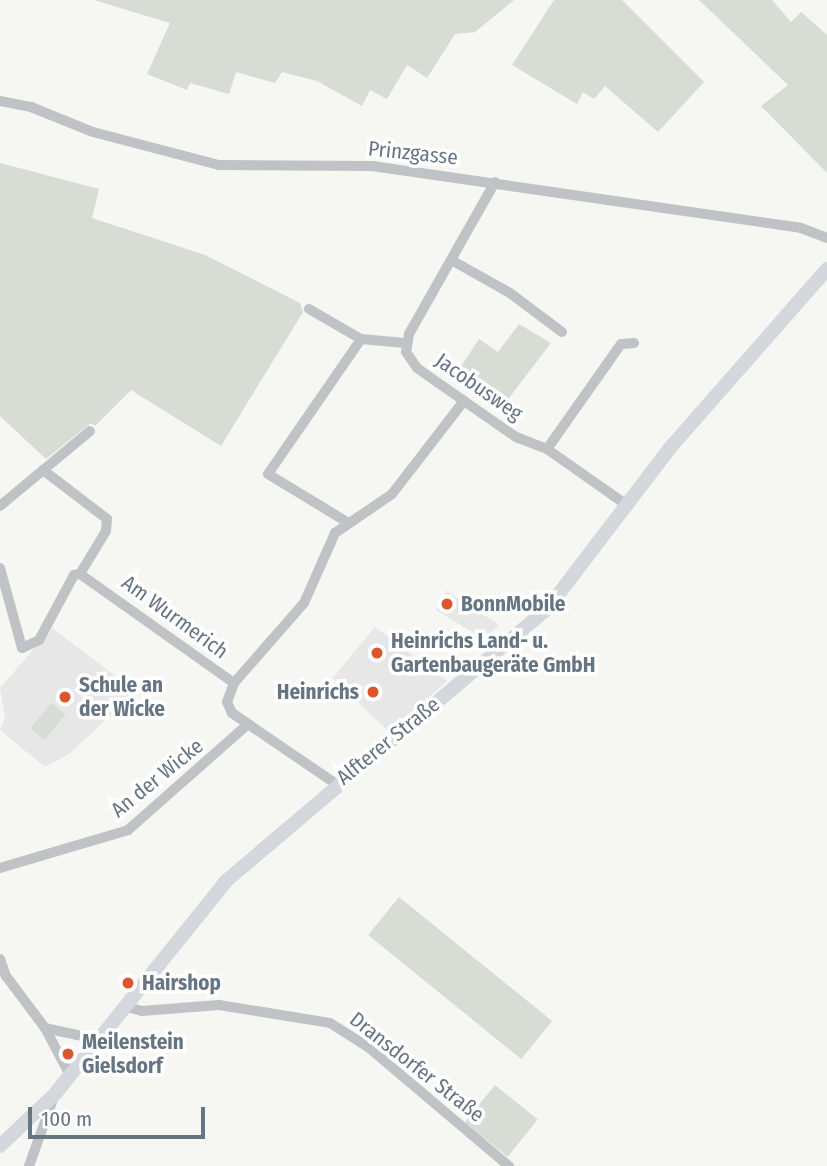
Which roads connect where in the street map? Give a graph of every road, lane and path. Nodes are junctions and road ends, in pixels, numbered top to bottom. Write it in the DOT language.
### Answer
graph roads {
  1 [pos="0,101"];
  2 [pos="495,182"];
  3 [pos="827,238"];
  4 [pos="453,261"];
  5 [pos="827,270"];
  6 [pos="309,309"];
  7 [pos="562,332"];
  8 [pos="361,339"];
  9 [pos="405,343"];
  10 [pos="634,343"];
  11 [pos="464,401"];
  12 [pos="90,430"];
  13 [pos="547,449"];
  14 [pos="43,470"];
  15 [pos="0,506"];
  16 [pos="628,506"];
  17 [pos="347,522"];
  18 [pos="0,568"];
  19 [pos="80,574"];
  20 [pos="234,683"];
  21 [pos="247,724"];
  22 [pos="336,784"];
  23 [pos="0,868"];
  24 [pos="0,959"];
  25 [pos="127,1007"];
  26 [pos="45,1028"];
  27 [pos="100,1040"];
  28 [pos="70,1075"];
  29 [pos="55,1094"];
  30 [pos="0,1146"];
  31 [pos="29,1166"];
  32 [pos="509,1166"];
  1 -- 2 [label="street, Prinzgasse"];
  2 -- 3 [label="street, Prinzgasse"];
  2 -- 4 [label="street"];
  4 -- 7 [label="street"];
  4 -- 9 [label="street"];
  5 -- 16 [label="street, Alfterer Straße"];
  6 -- 8 [label="street"];
  8 -- 9 [label="street"];
  8 -- 17 [label="street"];
  9 -- 11 [label="street, Jacobusweg"];
  10 -- 13 [label="street"];
  11 -- 13 [label="street, Jacobusweg"];
  11 -- 17 [label="street"];
  12 -- 14 [label="street"];
  13 -- 16 [label="street, Jacobusweg"];
  14 -- 15 [label="street"];
  14 -- 19 [label="street"];
  16 -- 22 [label="street, Alfterer Straße"];
  17 -- 20 [label="street"];
  18 -- 19 [label="street"];
  19 -- 20 [label="street, Am Wurmerich"];
  20 -- 21 [label="street, Am Wurmerich"];
  21 -- 22 [label="street, Am Wurmerich"];
  21 -- 23 [label="street, An der Wicke"];
  22 -- 25 [label="street, Alfterer Straße"];
  24 -- 26 [label="street"];
  25 -- 27 [label="street, Alfterer Straße"];
  25 -- 32 [label="street, Dransdorfer Straße"];
  26 -- 27 [label="street"];
  26 -- 28 [label="street"];
  27 -- 28 [label="street, Alfterer Straße"];
  28 -- 29 [label="street, Alfterer Straße"];
  29 -- 30 [label="street, Alfterer Straße"];
  29 -- 31 [label="street"];
}
